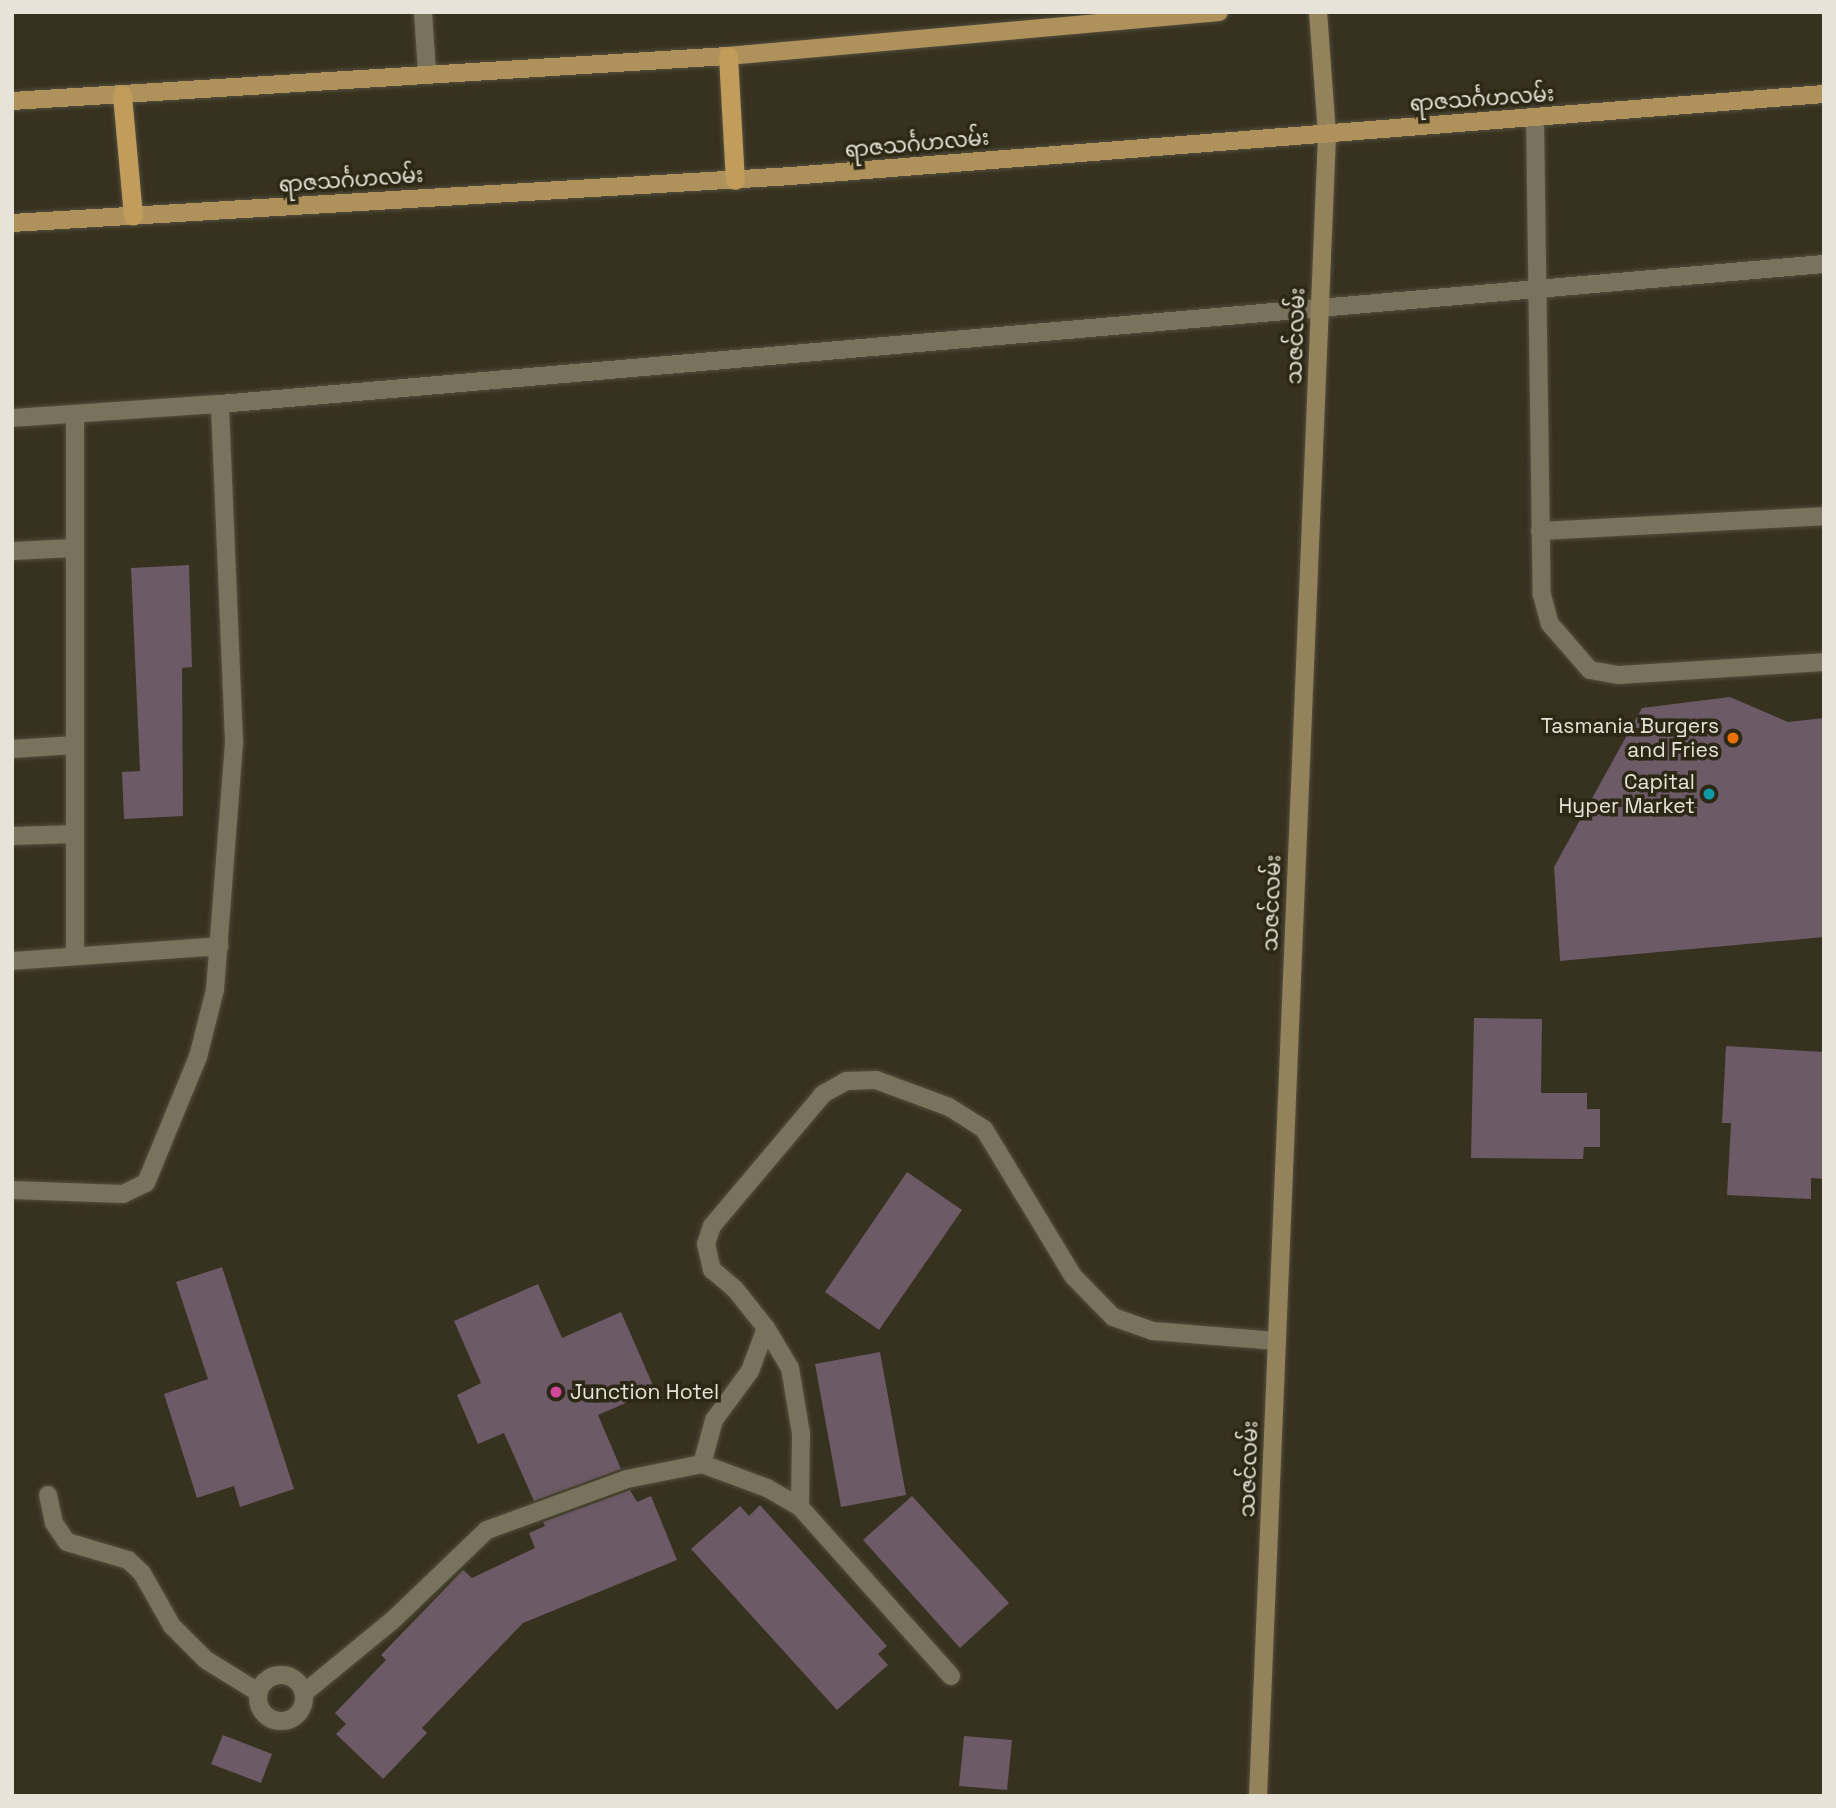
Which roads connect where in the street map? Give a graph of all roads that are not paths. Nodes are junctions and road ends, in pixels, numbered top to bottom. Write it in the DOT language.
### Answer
graph roads {
  1 [pos="423,12"];
  2 [pos="1219,12"];
  3 [pos="1318,12"];
  4 [pos="728,55"];
  5 [pos="426,73"];
  6 [pos="1824,94"];
  7 [pos="122,95"];
  8 [pos="12,101"];
  9 [pos="1535,118"];
  10 [pos="1327,134"];
  11 [pos="735,180"];
  12 [pos="133,216"];
  13 [pos="12,223"];
  14 [pos="1824,264"];
  15 [pos="1539,288"];
  16 [pos="1320,305"];
  17 [pos="220,404"];
  18 [pos="75,415"];
  19 [pos="12,418"];
  20 [pos="1824,516"];
  21 [pos="1541,531"];
  22 [pos="75,548"];
  23 [pos="12,551"];
  24 [pos="1824,662"];
  25 [pos="75,746"];
  26 [pos="12,749"];
  27 [pos="75,834"];
  28 [pos="12,836"];
  29 [pos="219,946"];
  30 [pos="75,952"];
  31 [pos="12,961"];
  32 [pos="12,1190"];
  33 [pos="766,1328"];
  34 [pos="1277,1340"];
  35 [pos="702,1465"];
  36 [pos="48,1495"];
  37 [pos="800,1507"];
  38 [pos="951,1676"];
  39 [pos="258,1692"];
  40 [pos="304,1693"];
  41 [pos="1258,1796"];
  1 -- 5 [label="street"];
  2 -- 4 [label="main road"];
  3 -- 10 [label="main road, သဇင်လမ်း"];
  4 -- 5 [label="main road"];
  4 -- 11 [label="highway"];
  5 -- 7 [label="main road"];
  6 -- 9 [label="main road, ရာဇသင်္ဂဟလမ်း"];
  7 -- 8 [label="main road"];
  7 -- 12 [label="highway"];
  9 -- 10 [label="main road, ရာဇသင်္ဂဟလမ်း"];
  9 -- 15 [label="street"];
  10 -- 11 [label="main road, ရာဇသင်္ဂဟလမ်း"];
  10 -- 16 [label="main road, သဇင်လမ်း"];
  11 -- 12 [label="main road, ရာဇသင်္ဂဟလမ်း"];
  12 -- 13 [label="main road, ရာဇသင်္ဂဟလမ်း"];
  14 -- 15 [label="street"];
  15 -- 16 [label="street"];
  15 -- 21 [label="street"];
  16 -- 17 [label="street"];
  16 -- 34 [label="main road, သဇင်လမ်း"];
  17 -- 18 [label="street"];
  17 -- 29 [label="street"];
  18 -- 19 [label="street"];
  18 -- 22 [label="street"];
  20 -- 21 [label="street"];
  21 -- 24 [label="street"];
  22 -- 23 [label="street"];
  22 -- 25 [label="street"];
  25 -- 26 [label="street"];
  25 -- 27 [label="street"];
  27 -- 28 [label="street"];
  27 -- 30 [label="street"];
  29 -- 30 [label="street"];
  29 -- 32 [label="street"];
  30 -- 31 [label="street"];
  33 -- 34 [label="street"];
  33 -- 35 [label="street"];
  33 -- 37 [label="street"];
  34 -- 41 [label="main road, သဇင်လမ်း"];
  35 -- 37 [label="street"];
  35 -- 40 [label="street"];
  36 -- 39 [label="street"];
  37 -- 38 [label="street"];
  39 -- 40 [label="street"];
  39 -- 40 [label="street"];
}
